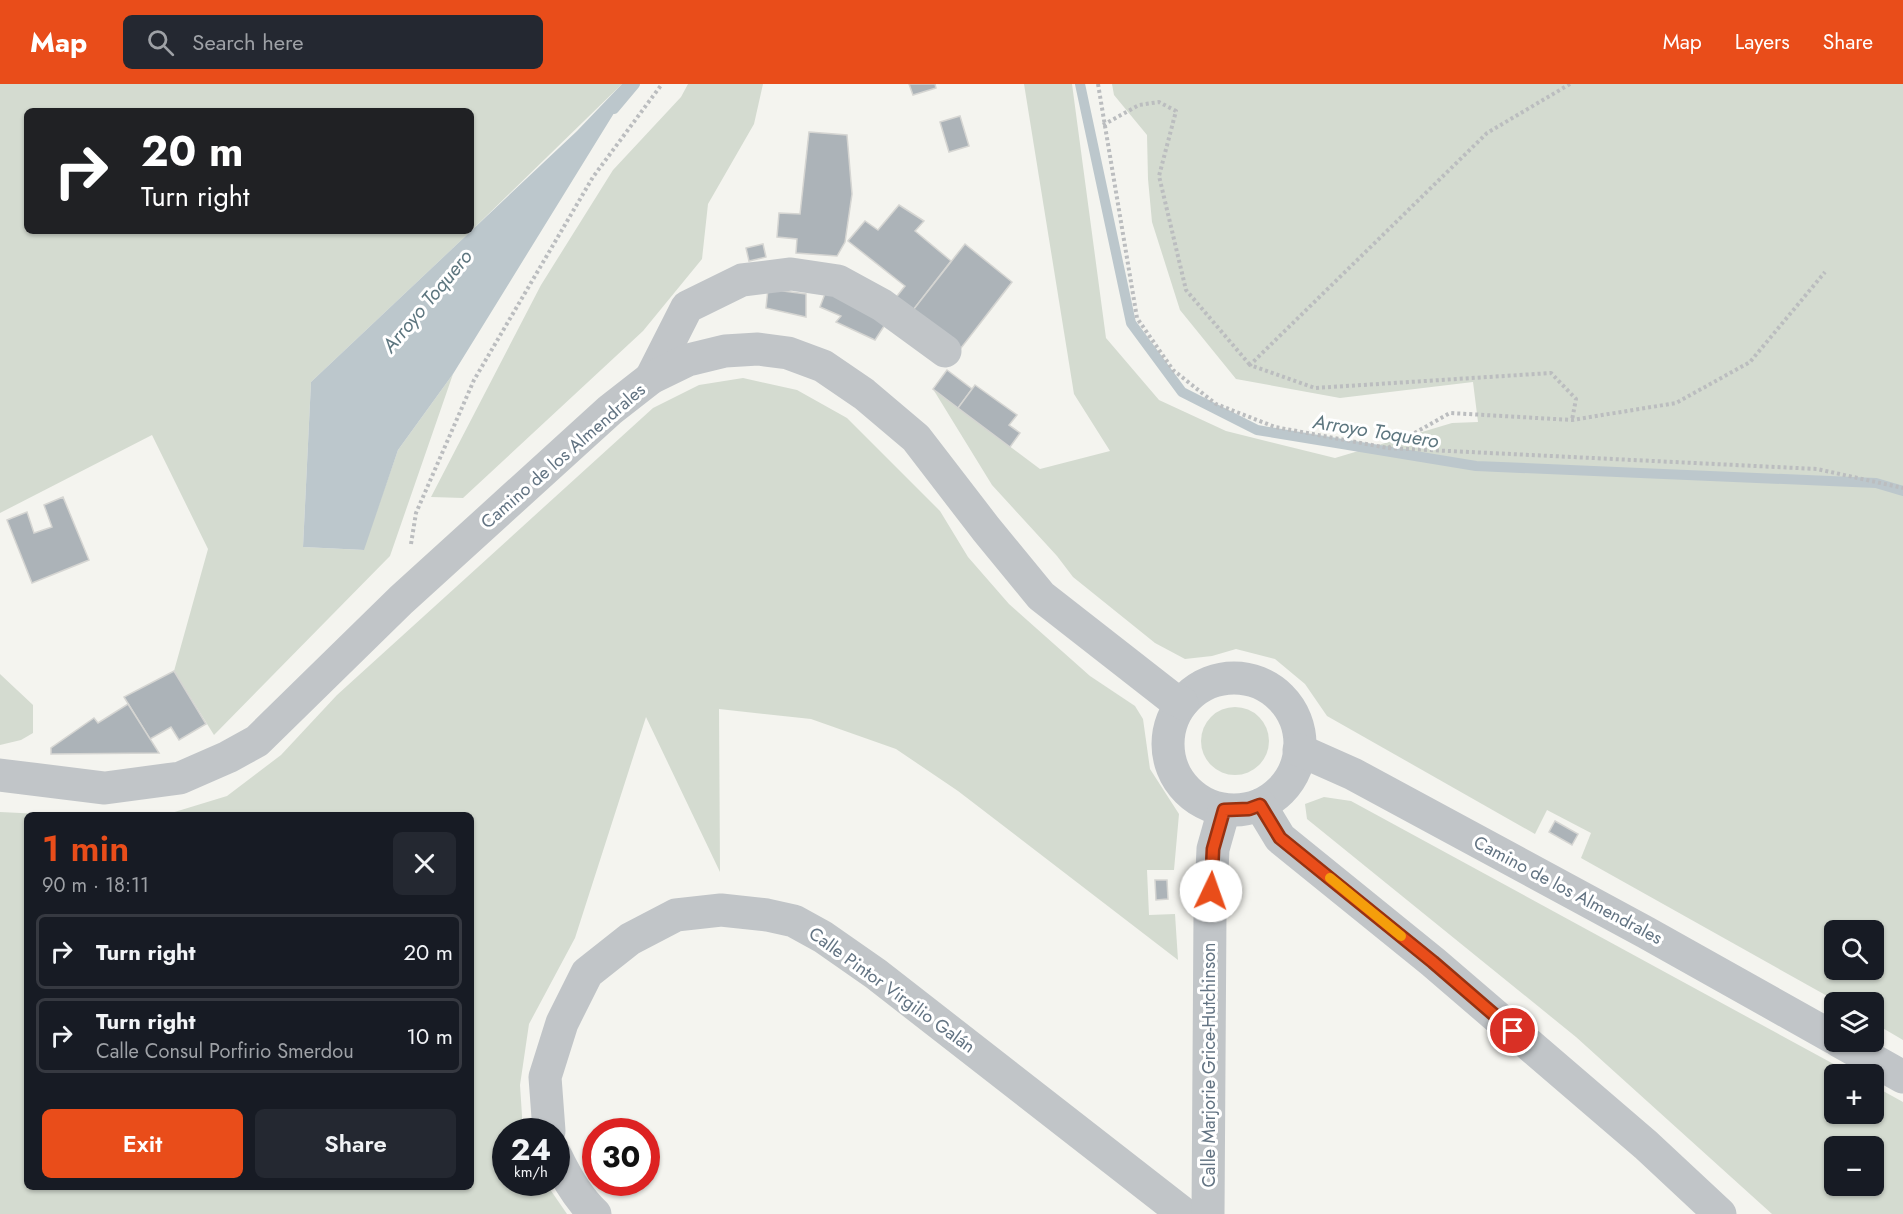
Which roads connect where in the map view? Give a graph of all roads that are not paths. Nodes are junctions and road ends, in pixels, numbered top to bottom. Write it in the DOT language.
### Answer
graph roads {
  1 [pos="945,351"];
  2 [pos="651,378"];
  3 [pos="1182,703"];
  4 [pos="1299,750"];
  5 [pos="0,775"];
  6 [pos="1260,805"];
  7 [pos="1224,810"];
  8 [pos="1824,1032"];
  9 [pos="1859,1052"];
  10 [pos="1903,1077"];
  11 [pos="548,1118"];
  12 [pos="570,1180"];
  13 [pos="595,1214"];
  14 [pos="1184,1214"];
  15 [pos="1208,1214"];
  16 [pos="1720,1214"];
  1 -- 2 [label="street"];
  2 -- 3 [label="street, Camino de los Almendrales"];
  2 -- 5 [label="street, Camino de los Almendrales"];
  3 -- 4 [label="street"];
  3 -- 7 [label="street"];
  4 -- 6 [label="street"];
  4 -- 8 [label="street, Camino de los Almendrales"];
  6 -- 7 [label="street"];
  6 -- 16 [label="street"];
  7 -- 15 [label="street, Calle Marjorie Grice-Hutchinson"];
  9 -- 10 [label="street"];
  11 -- 14 [label="street, Calle Pintor Virgilio Galán"];
  12 -- 13 [label="street"];
}
